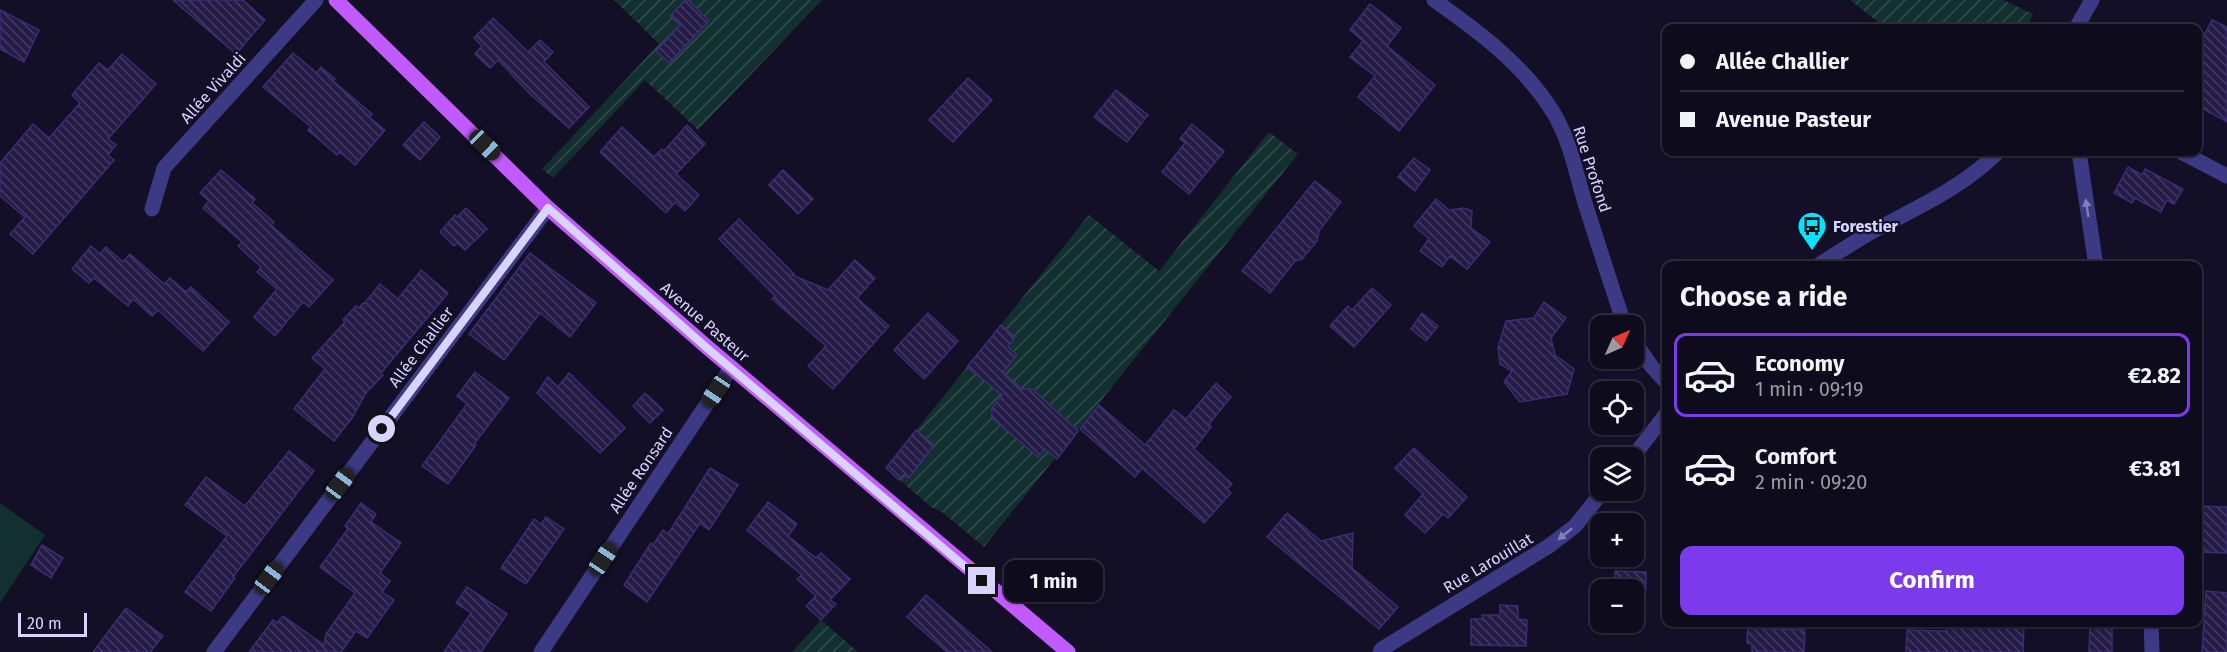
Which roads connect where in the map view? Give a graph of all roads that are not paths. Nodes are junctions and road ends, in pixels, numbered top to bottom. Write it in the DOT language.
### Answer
graph roads {
  1 [pos="316,0"];
  2 [pos="336,0"];
  3 [pos="1434,0"];
  4 [pos="2092,0"];
  5 [pos="2078,24"];
  6 [pos="1994,156"];
  7 [pos="2080,156"];
  8 [pos="2189,156"];
  9 [pos="2227,176"];
  10 [pos="152,208"];
  11 [pos="548,208"];
  12 [pos="1825,261"];
  13 [pos="2095,261"];
  14 [pos="1621,315"];
  15 [pos="1644,355"];
  16 [pos="731,368"];
  17 [pos="1662,378"];
  18 [pos="1662,419"];
  19 [pos="1640,447"];
  20 [pos="1595,501"];
  21 [pos="2151,627"];
  22 [pos="214,652"];
  23 [pos="540,652"];
  24 [pos="1068,652"];
  25 [pos="1380,652"];
  26 [pos="2152,652"];
  1 -- 10 [label="street, Allée Vivaldi"];
  2 -- 11 [label="main road, Avenue Pasteur"];
  3 -- 14 [label="street, Rue Profond"];
  4 -- 5 [label="street"];
  6 -- 12 [label="street"];
  13 -- 7 [label="street, one-way"];
  8 -- 9 [label="street"];
  11 -- 16 [label="main road, Avenue Pasteur"];
  11 -- 22 [label="street, Allée Challier"];
  15 -- 17 [label="street"];
  16 -- 23 [label="street, Allée Ronsard"];
  16 -- 24 [label="main road, Avenue Pasteur"];
  18 -- 19 [label="street"];
  20 -- 25 [label="street, Rue Larouillat, one-way"];
  21 -- 26 [label="street"];
}
